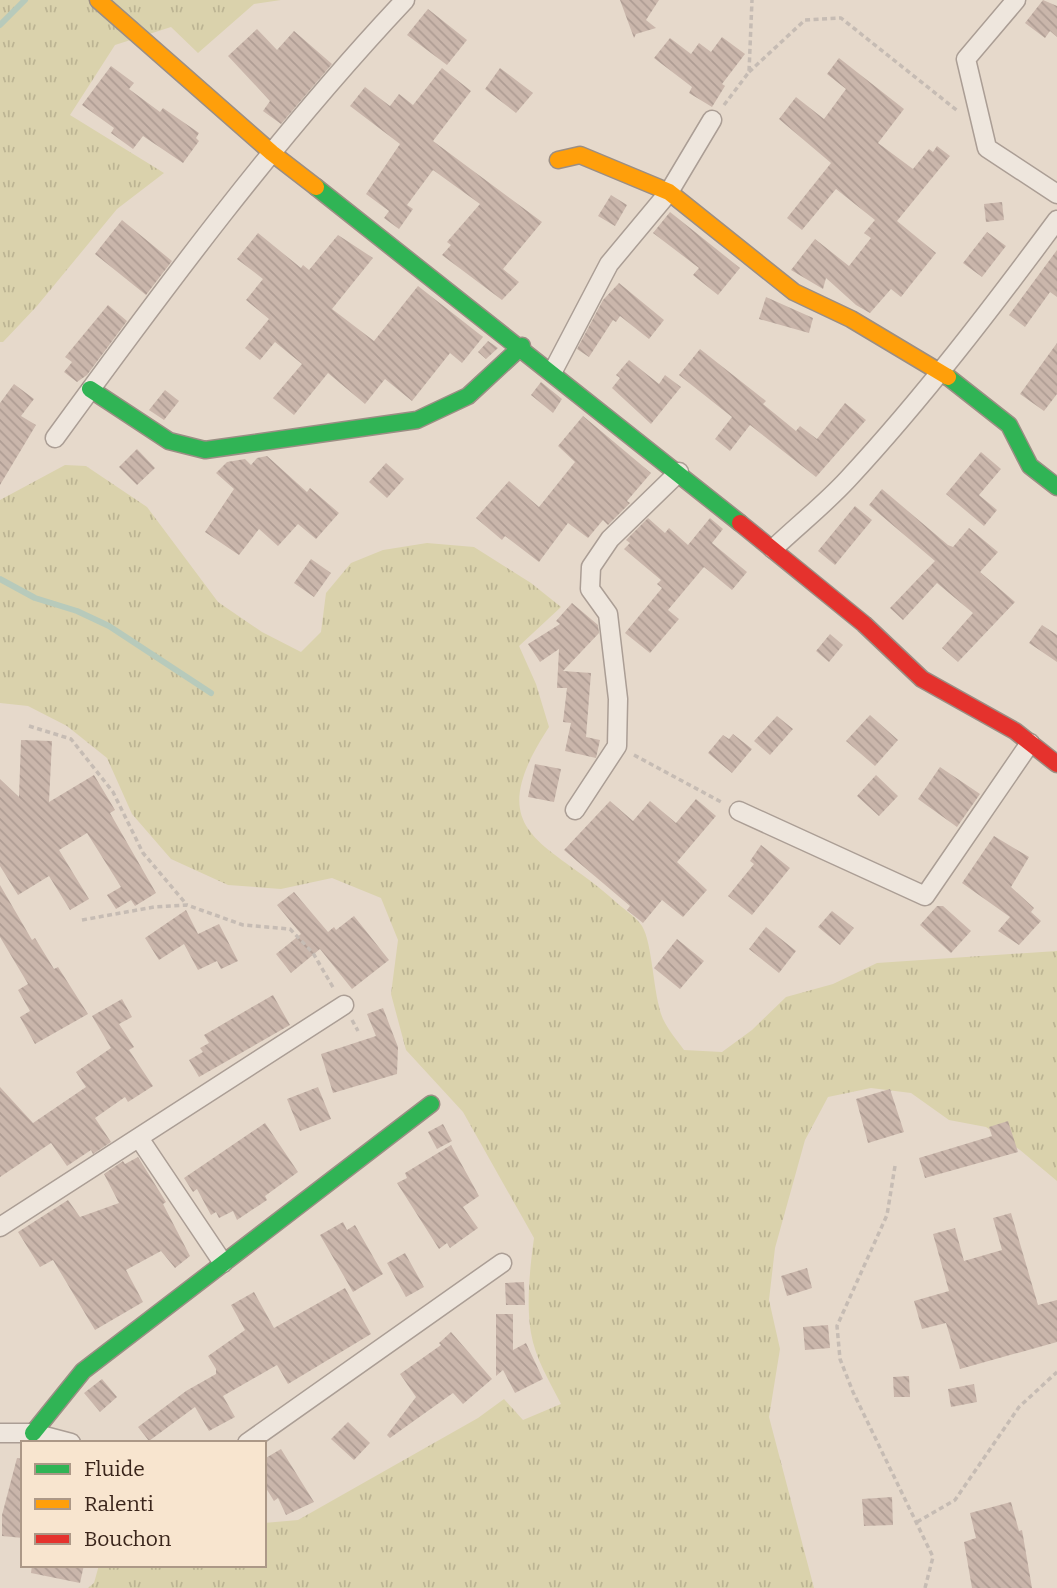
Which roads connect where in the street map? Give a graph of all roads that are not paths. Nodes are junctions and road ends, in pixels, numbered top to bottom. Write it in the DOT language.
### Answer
graph roads {
  1 [pos="99,0"];
  2 [pos="405,0"];
  3 [pos="1016,0"];
  4 [pos="712,120"];
  5 [pos="272,153"];
  6 [pos="558,160"];
  7 [pos="669,192"];
  8 [pos="1057,194"];
  9 [pos="1057,220"];
  10 [pos="522,346"];
  11 [pos="553,371"];
  12 [pos="940,371"];
  13 [pos="90,389"];
  14 [pos="55,438"];
  15 [pos="678,472"];
  16 [pos="1057,487"];
  17 [pos="773,549"];
  18 [pos="1030,743"];
  19 [pos="1057,764"];
  20 [pos="575,810"];
  21 [pos="739,811"];
  22 [pos="344,1006"];
  23 [pos="431,1104"];
  24 [pos="139,1138"];
  25 [pos="0,1227"];
  26 [pos="502,1263"];
  27 [pos="223,1264"];
  28 [pos="0,1433"];
  29 [pos="33,1433"];
  30 [pos="63,1441"];
  31 [pos="250,1441"];
  1 -- 5 [label="street"];
  2 -- 5 [label="street"];
  3 -- 8 [label="street"];
  4 -- 7 [label="street"];
  5 -- 10 [label="street"];
  5 -- 13 [label="street"];
  6 -- 7 [label="street"];
  7 -- 11 [label="street"];
  7 -- 12 [label="street"];
  9 -- 12 [label="street"];
  10 -- 11 [label="street"];
  10 -- 13 [label="street"];
  11 -- 15 [label="street"];
  12 -- 16 [label="street"];
  12 -- 17 [label="street"];
  13 -- 14 [label="street"];
  15 -- 17 [label="street"];
  15 -- 20 [label="street"];
  17 -- 18 [label="street"];
  18 -- 19 [label="street"];
  18 -- 21 [label="street"];
  22 -- 24 [label="street"];
  23 -- 27 [label="street"];
  24 -- 25 [label="street"];
  24 -- 27 [label="street"];
  26 -- 31 [label="street"];
  27 -- 29 [label="street"];
  28 -- 29 [label="street"];
  29 -- 30 [label="street"];
}
